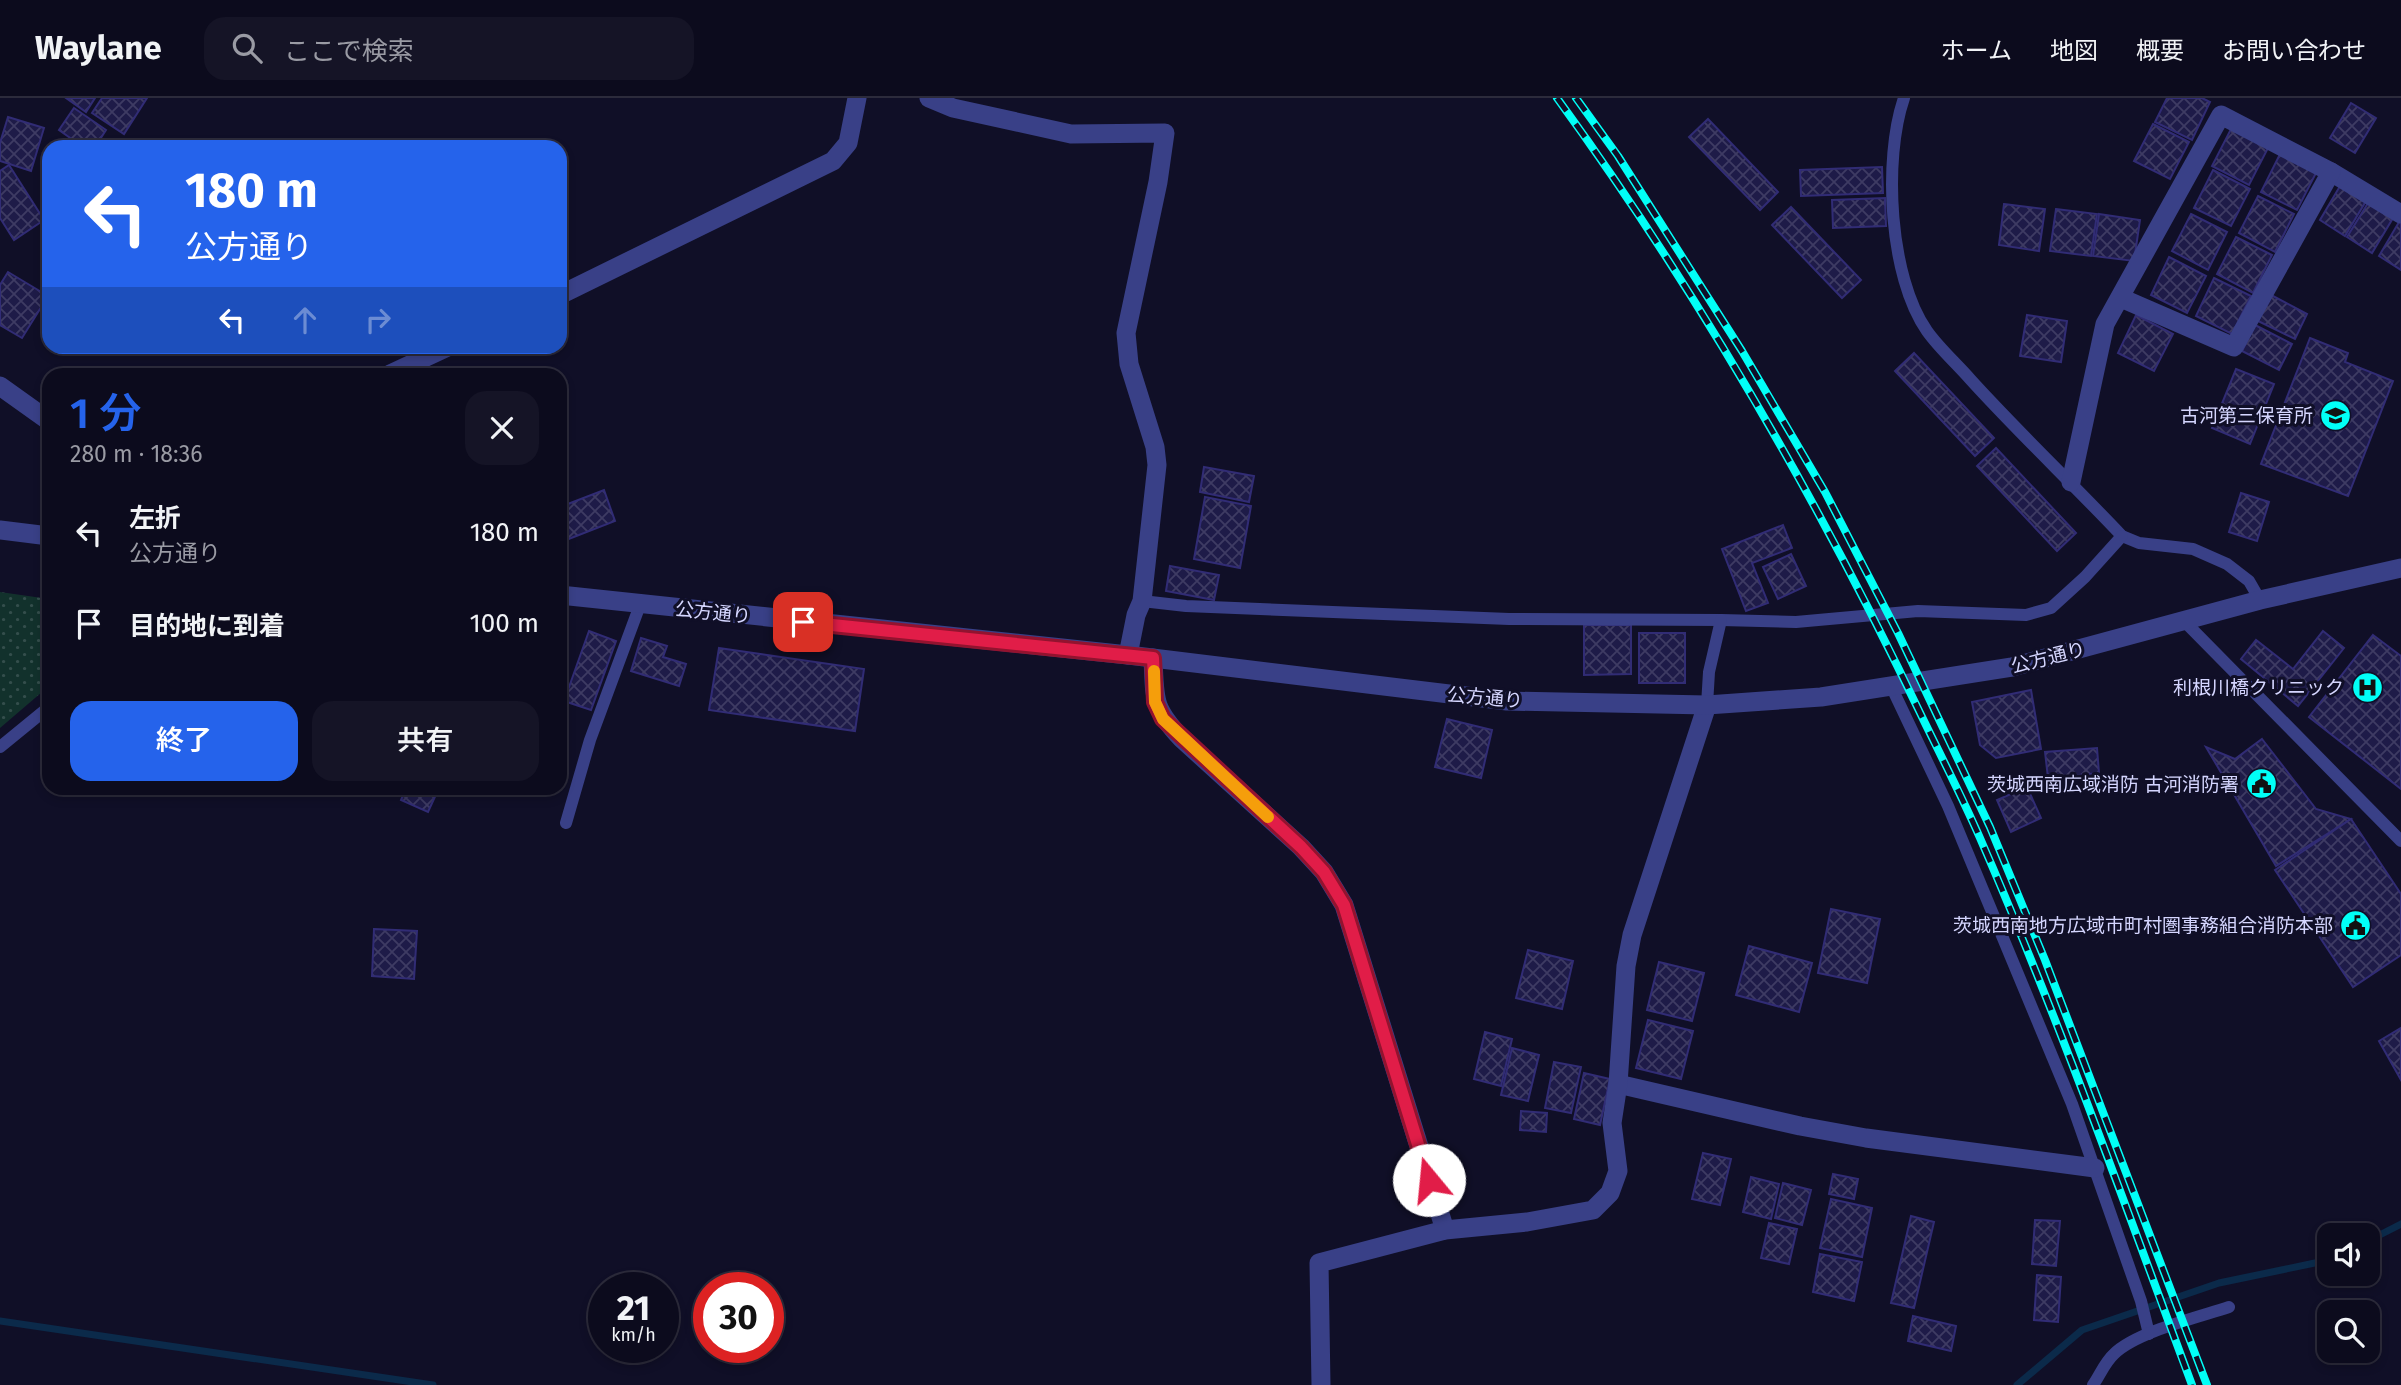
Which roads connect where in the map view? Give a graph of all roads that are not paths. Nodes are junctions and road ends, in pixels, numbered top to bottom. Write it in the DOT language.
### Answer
graph roads {
  1 [pos="857,98"];
  2 [pos="929,98"];
  3 [pos="1903,98"];
  4 [pos="2331,172"];
  5 [pos="2401,214"];
  6 [pos="567,292"];
  7 [pos="2121,298"];
  8 [pos="433,354"];
  9 [pos="403,368"];
  10 [pos="0,386"];
  11 [pos="42,416"];
  12 [pos="2071,482"];
  13 [pos="0,530"];
  14 [pos="42,535"];
  15 [pos="2122,536"];
  16 [pos="2398,571"];
  17 [pos="567,596"];
  18 [pos="2260,600"];
  19 [pos="1142,601"];
  20 [pos="640,605"];
  21 [pos="1721,620"];
  22 [pos="2184,621"];
  23 [pos="1128,655"];
  24 [pos="1153,658"];
  25 [pos="1891,687"];
  26 [pos="1707,705"];
  27 [pos="42,713"];
  28 [pos="0,747"];
  29 [pos="566,823"];
  30 [pos="2401,841"];
  31 [pos="1618,1084"];
  32 [pos="2095,1168"];
  33 [pos="1445,1230"];
  34 [pos="2229,1307"];
  35 [pos="2148,1329"];
  36 [pos="1321,1385"];
  37 [pos="2093,1385"];
  1 -- 6 [label="street"];
  2 -- 19 [label="street"];
  3 -- 12 [label="lane"];
  4 -- 5 [label="street"];
  4 -- 7 [label="street"];
  4 -- 7 [label="street"];
  7 -- 12 [label="street"];
  8 -- 9 [label="street"];
  10 -- 11 [label="street"];
  12 -- 15 [label="lane"];
  13 -- 14 [label="street"];
  15 -- 18 [label="lane"];
  15 -- 21 [label="lane"];
  16 -- 18 [label="street, 公方通り"];
  17 -- 20 [label="street, 公方通り"];
  18 -- 22 [label="street, 公方通り"];
  19 -- 21 [label="lane"];
  19 -- 23 [label="street"];
  20 -- 23 [label="street, 公方通り"];
  20 -- 29 [label="lane"];
  21 -- 26 [label="lane"];
  22 -- 25 [label="street, 公方通り"];
  22 -- 30 [label="lane"];
  23 -- 24 [label="street, 公方通り"];
  24 -- 26 [label="street, 公方通り"];
  24 -- 33 [label="street"];
  25 -- 26 [label="street, 公方通り"];
  25 -- 32 [label="lane"];
  26 -- 31 [label="street"];
  27 -- 28 [label="lane"];
  31 -- 32 [label="street"];
  31 -- 33 [label="street"];
  32 -- 35 [label="lane"];
  33 -- 36 [label="street"];
  34 -- 35 [label="lane"];
  35 -- 37 [label="lane"];
}
